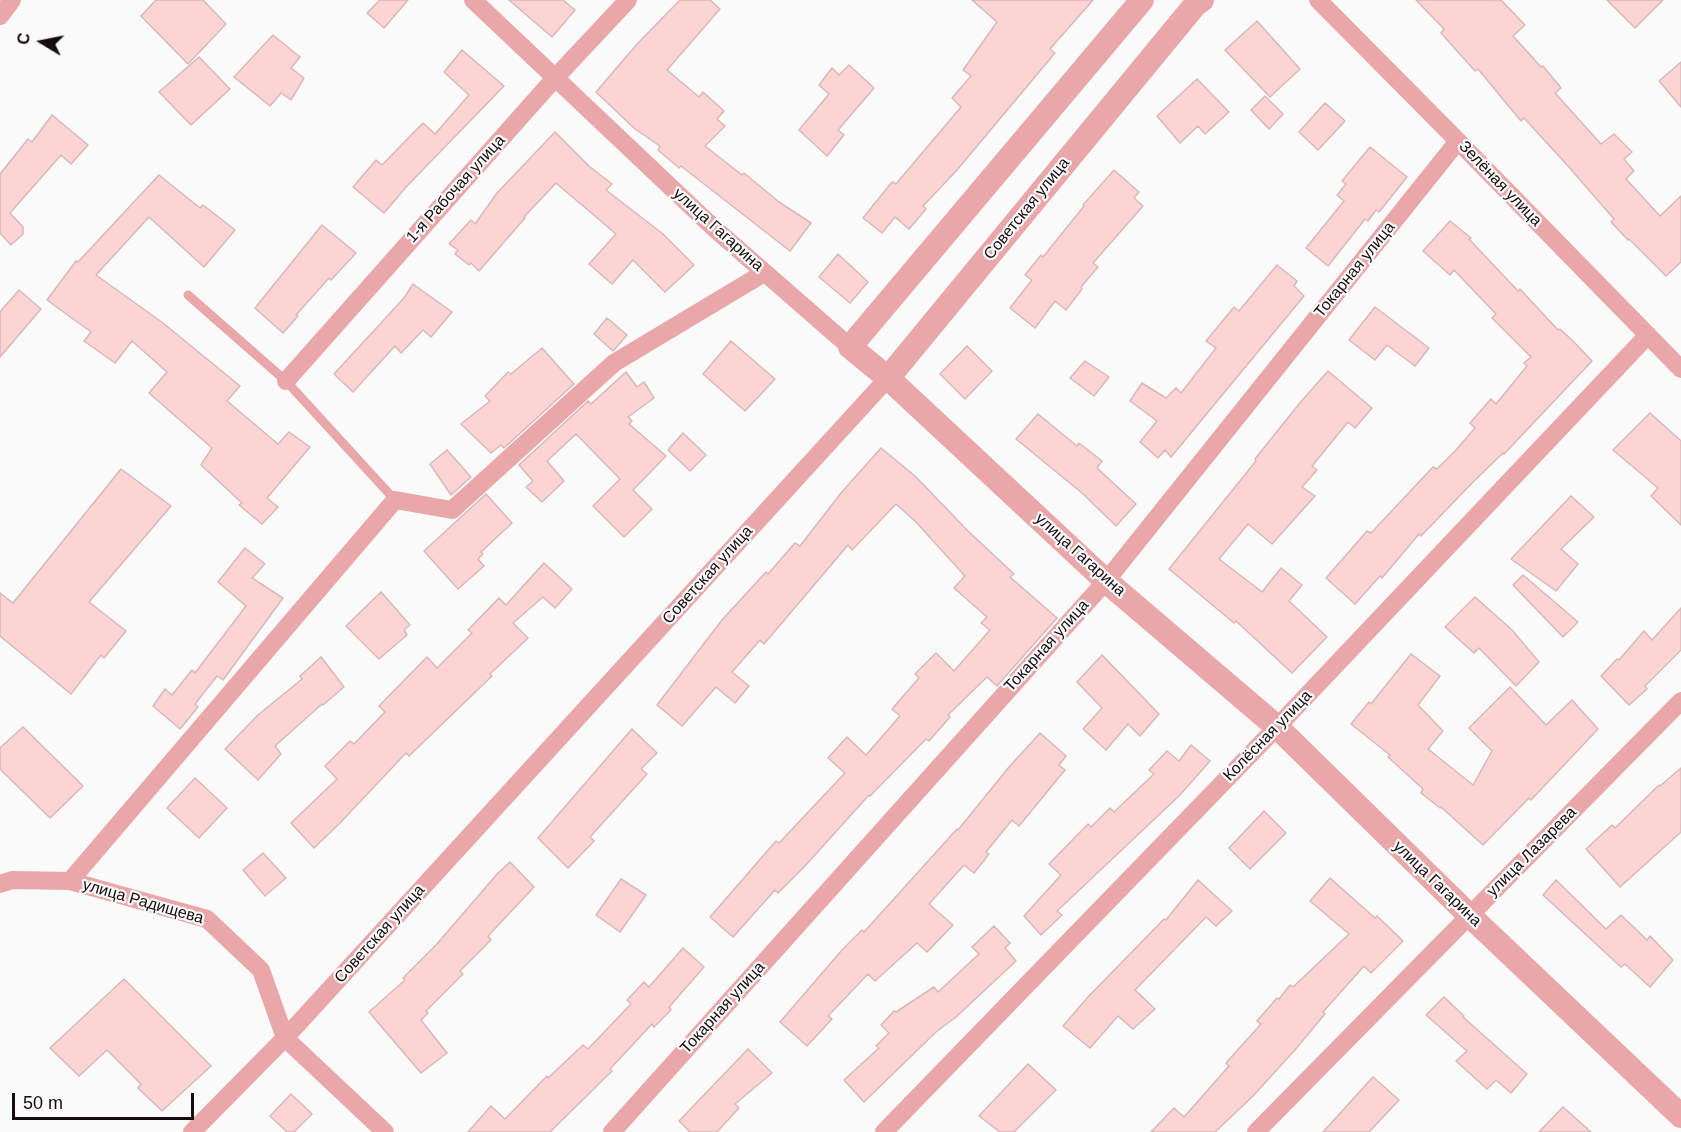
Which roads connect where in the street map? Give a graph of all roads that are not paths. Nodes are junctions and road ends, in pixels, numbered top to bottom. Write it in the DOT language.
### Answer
graph roads {
  1 [pos="12,0"];
  2 [pos="473,0"];
  3 [pos="628,0"];
  4 [pos="1142,0"];
  5 [pos="1318,0"];
  6 [pos="1196,2"];
  7 [pos="0,16"];
  8 [pos="555,78"];
  9 [pos="1458,141"];
  10 [pos="764,273"];
  11 [pos="188,295"];
  12 [pos="1648,335"];
  13 [pos="850,347"];
  14 [pos="1681,369"];
  15 [pos="888,378"];
  16 [pos="286,381"];
  17 [pos="395,500"];
  18 [pos="1106,581"];
  19 [pos="1681,701"];
  20 [pos="1277,727"];
  21 [pos="70,881"];
  22 [pos="6,882"];
  23 [pos="1469,915"];
  24 [pos="285,1038"];
  25 [pos="1681,1116"];
  26 [pos="192,1132"];
  27 [pos="386,1132"];
  28 [pos="612,1132"];
  29 [pos="884,1132"];
  30 [pos="1256,1132"];
  1 -- 7 [label="street"];
  2 -- 8 [label="street, улица Гагарина"];
  3 -- 8 [label="street, 1-я Рабочая улица"];
  4 -- 13 [label="street"];
  5 -- 9 [label="street, Зелёная улица"];
  6 -- 15 [label="street, Советская улица"];
  8 -- 10 [label="street, улица Гагарина"];
  8 -- 16 [label="street, 1-я Рабочая улица"];
  9 -- 12 [label="street, Зелёная улица"];
  9 -- 18 [label="street, Токарная улица"];
  10 -- 13 [label="street, улица Гагарина"];
  10 -- 17 [label="street"];
  11 -- 16 [label="lane"];
  12 -- 14 [label="street, Зелёная улица"];
  12 -- 20 [label="street, Колёсная улица"];
  13 -- 15 [label="street, улица Гагарина"];
  15 -- 18 [label="street, улица Гагарина"];
  15 -- 24 [label="street, Советская улица"];
  16 -- 17 [label="lane"];
  17 -- 21 [label="street"];
  18 -- 20 [label="street, улица Гагарина"];
  18 -- 28 [label="street, Токарная улица"];
  19 -- 23 [label="street, улица Лазарева"];
  20 -- 23 [label="street, улица Гагарина"];
  20 -- 29 [label="street, Колёсная улица"];
  21 -- 22 [label="street, улица Радищева"];
  21 -- 24 [label="street, улица Радищева"];
  23 -- 25 [label="street, улица Гагарина"];
  23 -- 30 [label="street, улица Лазарева"];
  24 -- 26 [label="street, Советская улица"];
  24 -- 27 [label="street, улица Радищева"];
}
